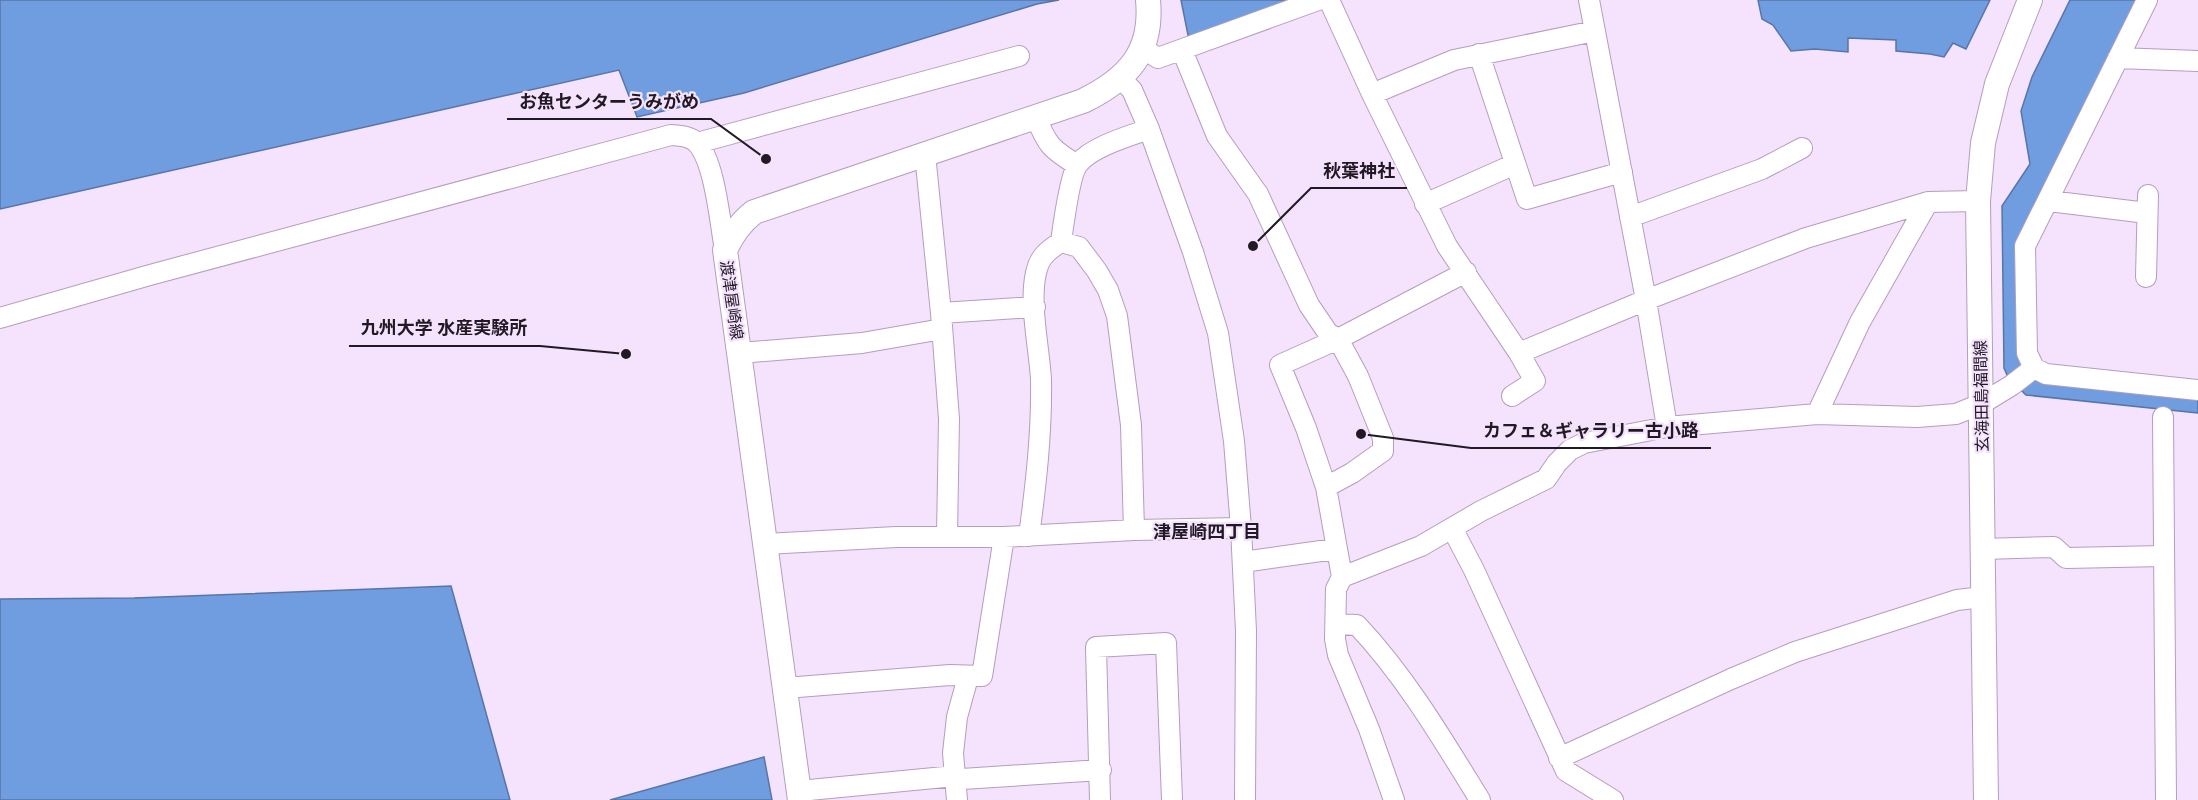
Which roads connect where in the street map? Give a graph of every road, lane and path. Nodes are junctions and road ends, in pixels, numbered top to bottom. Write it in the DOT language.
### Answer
graph roads {
  1 [pos="1148,0"];
  2 [pos="1318,0"];
  3 [pos="1329,0"];
  4 [pos="1589,0"];
  5 [pos="2030,0"];
  6 [pos="2147,0"];
  7 [pos="1595,31"];
  8 [pos="1142,48"];
  9 [pos="1182,50"];
  10 [pos="1479,54"];
  11 [pos="1019,56"];
  12 [pos="2118,58"];
  13 [pos="2198,61"];
  14 [pos="1121,79"];
  15 [pos="1372,94"];
  16 [pos="1036,117"];
  17 [pos="1149,129"];
  18 [pos="697,143"];
  19 [pos="1802,148"];
  20 [pos="925,154"];
  21 [pos="1515,164"];
  22 [pos="1077,165"];
  23 [pos="1622,172"];
  24 [pos="1978,201"];
  25 [pos="2049,201"];
  26 [pos="1928,202"];
  27 [pos="1425,204"];
  28 [pos="1630,217"];
  29 [pos="1061,242"];
  30 [pos="725,250"];
  31 [pos="1466,272"];
  32 [pos="2146,277"];
  33 [pos="1646,300"];
  34 [pos="1035,307"];
  35 [pos="0,318"];
  36 [pos="942,321"];
  37 [pos="1338,339"];
  38 [pos="740,353"];
  39 [pos="1519,353"];
  40 [pos="2032,370"];
  41 [pos="2198,390"];
  42 [pos="1512,396"];
  43 [pos="1981,404"];
  44 [pos="1817,414"];
  45 [pos="2163,417"];
  46 [pos="1667,427"];
  47 [pos="1326,487"];
  48 [pos="1241,528"];
  49 [pos="1452,528"];
  50 [pos="1134,530"];
  51 [pos="947,536"];
  52 [pos="1029,536"];
  53 [pos="1004,537"];
  54 [pos="765,544"];
  55 [pos="1335,549"];
  56 [pos="1982,549"];
  57 [pos="2164,556"];
  58 [pos="1243,562"];
  59 [pos="1342,577"];
  60 [pos="1983,597"];
  61 [pos="1336,624"];
  62 [pos="968,677"];
  63 [pos="785,688"];
  64 [pos="1559,758"];
  65 [pos="1101,770"];
  66 [pos="955,776"];
  67 [pos="799,796"];
  68 [pos="957,800"];
  69 [pos="1100,800"];
  70 [pos="1172,800"];
  71 [pos="1245,800"];
  72 [pos="1394,800"];
  73 [pos="1480,800"];
  74 [pos="1613,800"];
  75 [pos="1986,800"];
  76 [pos="2166,800"];
  1 -- 8 [label="main road, 渡津屋崎線"];
  2 -- 9 [label="street"];
  3 -- 15 [label="street"];
  4 -- 7 [label="street"];
  5 -- 24 [label="main road, 玄海田島福間線"];
  6 -- 12 [label="street"];
  7 -- 10 [label="street"];
  7 -- 23 [label="street"];
  8 -- 9 [label="street"];
  8 -- 14 [label="main road, 渡津屋崎線"];
  9 -- 37 [label="street"];
  10 -- 15 [label="street"];
  10 -- 21 [label="street"];
  11 -- 18 [label="street"];
  12 -- 13 [label="street"];
  12 -- 25 [label="street"];
  14 -- 16 [label="main road, 渡津屋崎線"];
  14 -- 17 [label="street"];
  15 -- 27 [label="street"];
  16 -- 20 [label="main road, 渡津屋崎線"];
  16 -- 22 [label="street"];
  17 -- 22 [label="street"];
  17 -- 48 [label="street"];
  18 -- 30 [label="street"];
  18 -- 35 [label="street"];
  19 -- 28 [label="street"];
  20 -- 30 [label="main road, 渡津屋崎線"];
  20 -- 36 [label="street"];
  21 -- 23 [label="street"];
  21 -- 27 [label="street"];
  22 -- 29 [label="street"];
  23 -- 28 [label="street"];
  24 -- 26 [label="street"];
  24 -- 43 [label="main road, 玄海田島福間線"];
  25 -- 32 [label="street"];
  25 -- 40 [label="street"];
  26 -- 33 [label="street"];
  26 -- 44 [label="street"];
  27 -- 31 [label="street"];
  28 -- 33 [label="street"];
  29 -- 34 [label="street"];
  29 -- 50 [label="street"];
  30 -- 38 [label="main road, 渡津屋崎線"];
  31 -- 37 [label="street"];
  31 -- 39 [label="street"];
  33 -- 39 [label="street"];
  33 -- 46 [label="street"];
  34 -- 36 [label="street"];
  34 -- 52 [label="street"];
  36 -- 38 [label="street"];
  36 -- 51 [label="street"];
  37 -- 47 [label="street"];
  37 -- 47 [label="street"];
  38 -- 54 [label="main road, 渡津屋崎線"];
  39 -- 42 [label="street"];
  40 -- 41 [label="street"];
  40 -- 43 [label="street"];
  43 -- 44 [label="street"];
  43 -- 56 [label="main road, 玄海田島福間線"];
  44 -- 46 [label="street"];
  45 -- 57 [label="street"];
  46 -- 49 [label="street"];
  47 -- 55 [label="street"];
  48 -- 50 [label="street"];
  48 -- 58 [label="street"];
  49 -- 59 [label="street"];
  49 -- 64 [label="street"];
  50 -- 52 [label="street"];
  51 -- 53 [label="street"];
  51 -- 54 [label="street"];
  52 -- 53 [label="street"];
  53 -- 62 [label="street"];
  54 -- 63 [label="main road, 渡津屋崎線"];
  55 -- 58 [label="street"];
  55 -- 59 [label="street"];
  56 -- 57 [label="street"];
  56 -- 60 [label="main road, 玄海田島福間線"];
  57 -- 76 [label="street"];
  58 -- 71 [label="street"];
  59 -- 61 [label="street"];
  60 -- 64 [label="street"];
  60 -- 75 [label="main road, 玄海田島福間線"];
  61 -- 72 [label="street"];
  61 -- 73 [label="street"];
  62 -- 63 [label="street"];
  62 -- 66 [label="street"];
  63 -- 67 [label="main road, 渡津屋崎線"];
  64 -- 74 [label="street"];
  65 -- 66 [label="street"];
  65 -- 69 [label="street"];
  65 -- 70 [label="street"];
  66 -- 67 [label="street"];
  66 -- 68 [label="street"];
}
